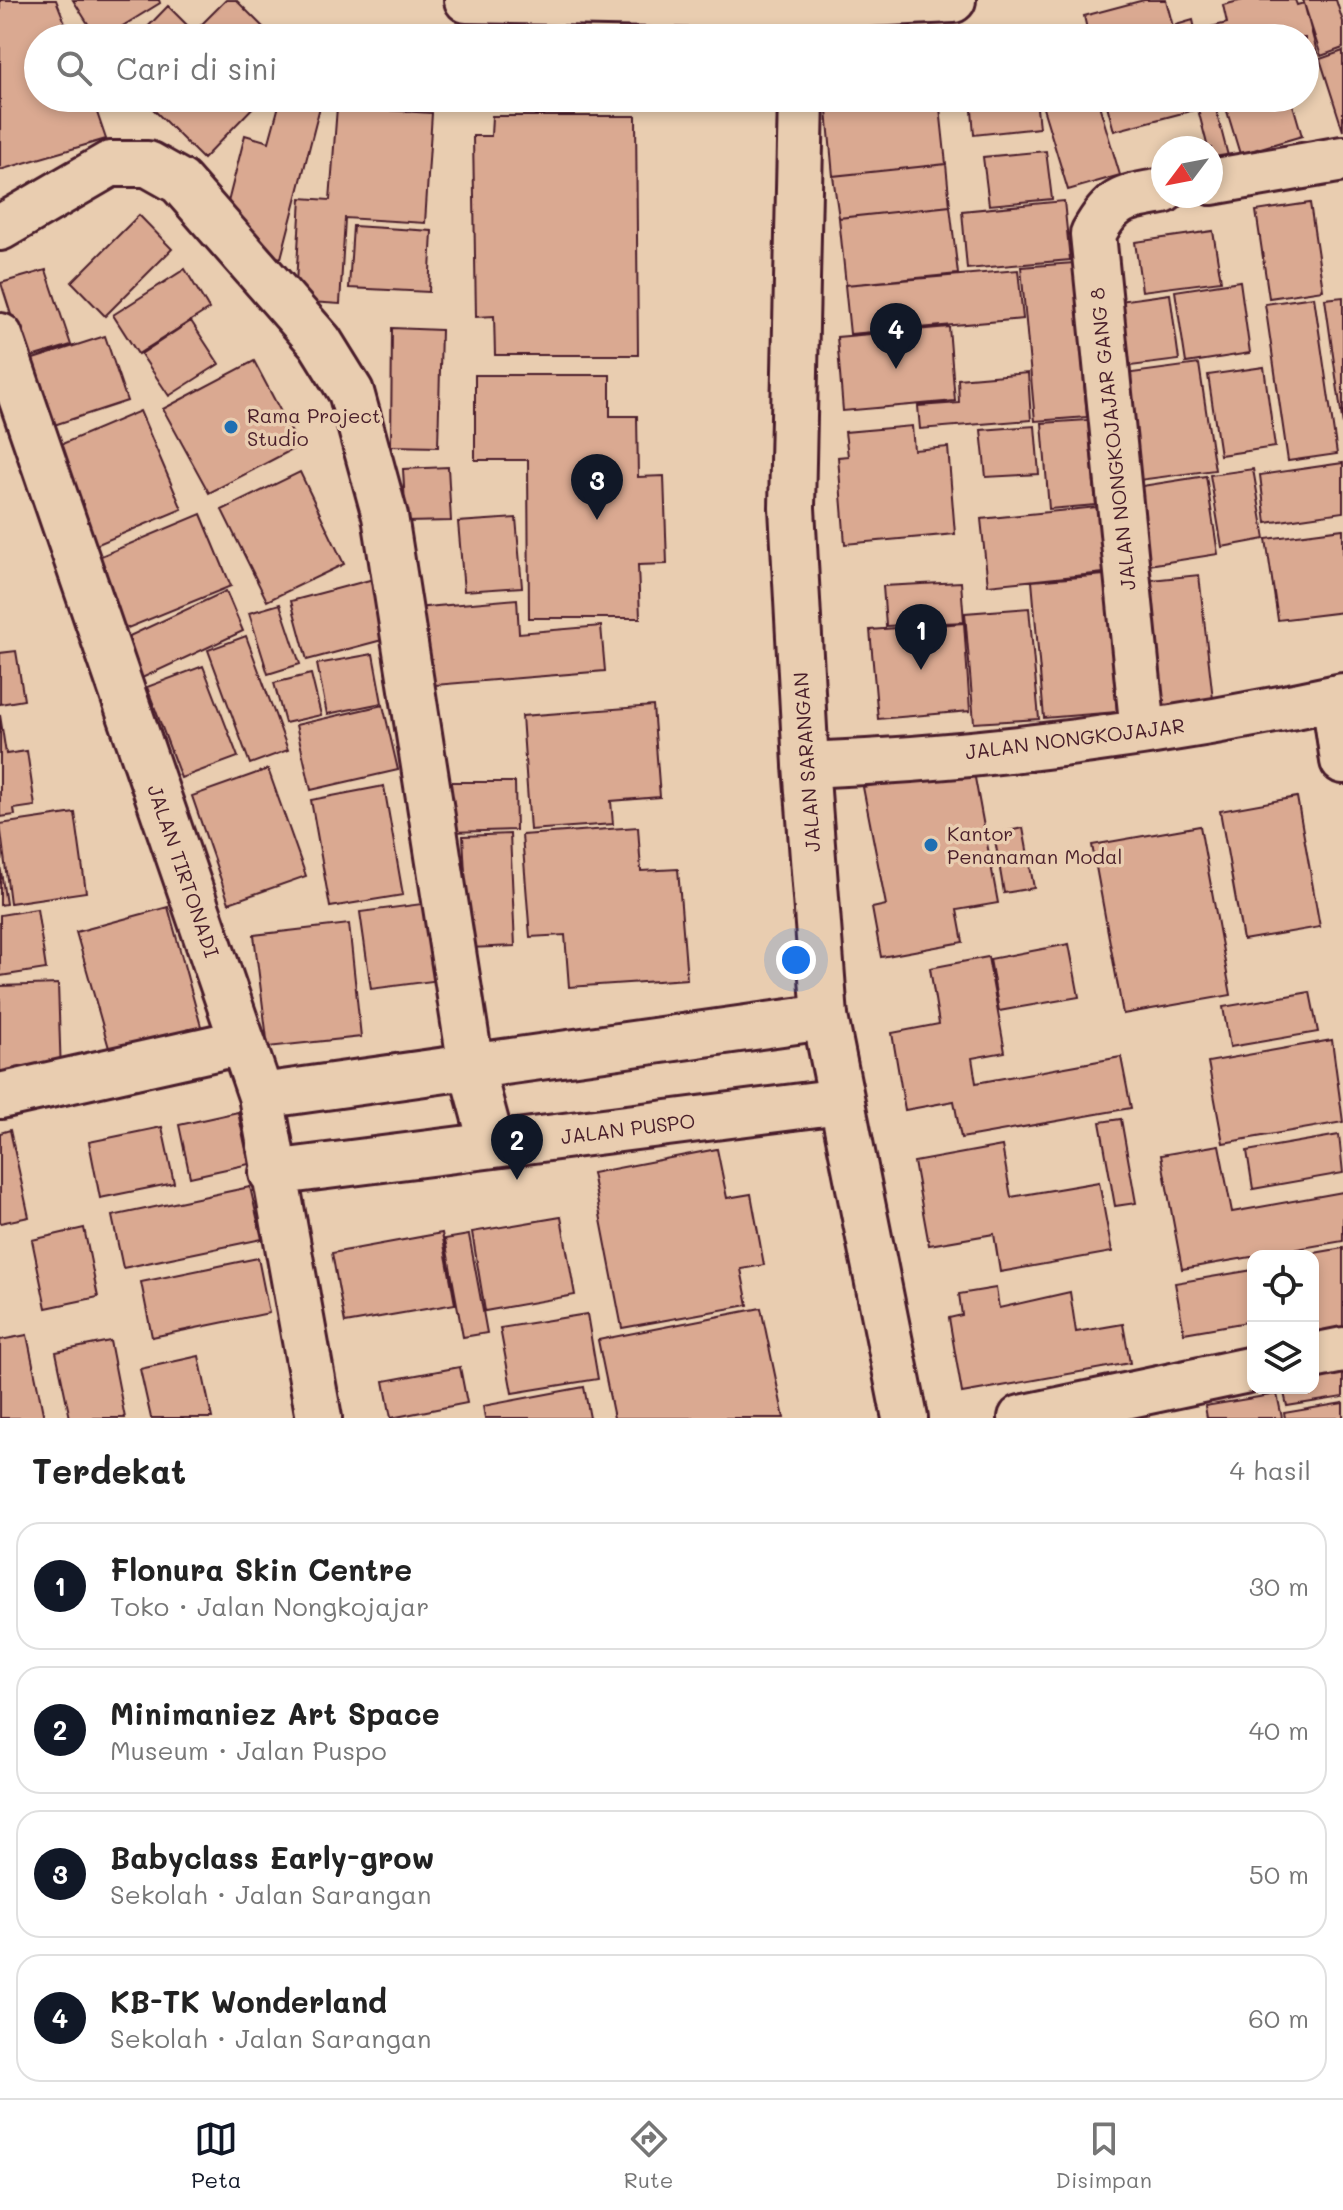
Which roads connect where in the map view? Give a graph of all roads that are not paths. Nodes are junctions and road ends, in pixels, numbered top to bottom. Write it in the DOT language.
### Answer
graph roads {
  1 [pos="467,0"];
  2 [pos="953,0"];
  3 [pos="803,15"];
  4 [pos="801,112"];
  5 [pos="1343,159"];
  6 [pos="1223,180"];
  7 [pos="1151,193"];
  8 [pos="0,228"];
  9 [pos="0,336"];
  10 [pos="1338,697"];
  11 [pos="1143,732"];
  12 [pos="1343,761"];
  13 [pos="806,765"];
  14 [pos="825,1017"];
  15 [pos="242,1042"];
  16 [pos="471,1067"];
  17 [pos="0,1096"];
  18 [pos="261,1096"];
  19 [pos="841,1101"];
  20 [pos="492,1145"];
  21 [pos="272,1173"];
  22 [pos="1343,1350"];
  23 [pos="1319,1355"];
  24 [pos="1247,1370"];
  25 [pos="319,1418"];
  26 [pos="905,1418"];
  27 [pos="1021,1418"];
  1 -- 3 [label="street"];
  2 -- 3 [label="street"];
  4 -- 13 [label="street, JALAN SARANGAN"];
  5 -- 6 [label="street"];
  7 -- 11 [label="street, JALAN NONGKOJAJAR GANG 8"];
  8 -- 16 [label="street"];
  9 -- 15 [label="street, JALAN TIRTONADI"];
  10 -- 11 [label="street, JALAN NONGKOJAJAR"];
  10 -- 12 [label="street"];
  11 -- 13 [label="street, JALAN NONGKOJAJAR"];
  13 -- 14 [label="street, JALAN SARANGAN"];
  14 -- 16 [label="street"];
  14 -- 19 [label="street, JALAN SARANGAN"];
  15 -- 17 [label="street"];
  15 -- 18 [label="street, JALAN TIRTONADI"];
  16 -- 18 [label="street"];
  16 -- 20 [label="street"];
  18 -- 21 [label="street, JALAN TIRTONADI"];
  19 -- 20 [label="street, JALAN PUSPO"];
  19 -- 26 [label="street, JALAN SARANGAN"];
  20 -- 21 [label="street, JALAN PUSPO"];
  21 -- 25 [label="street, JALAN TIRTONADI"];
  22 -- 23 [label="street"];
  24 -- 27 [label="street"];
}
